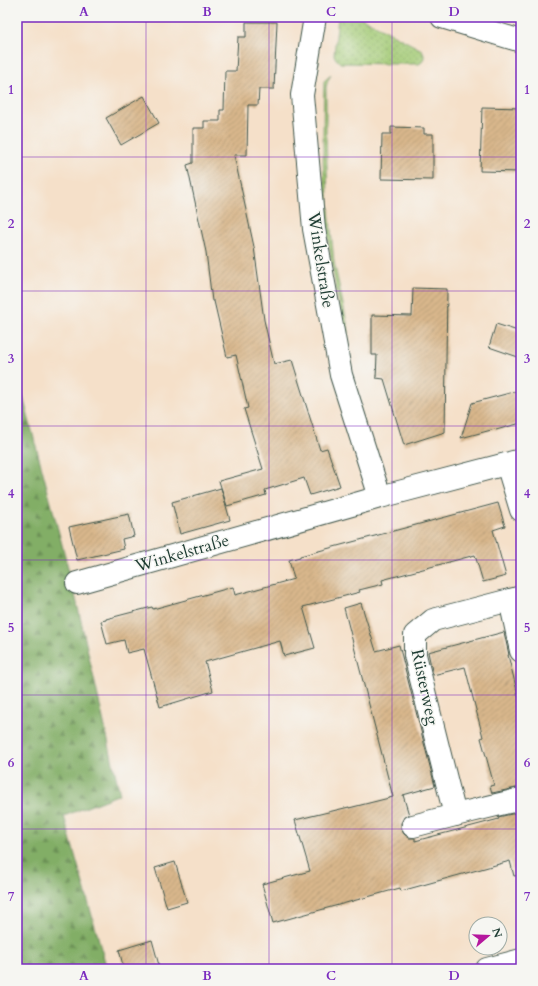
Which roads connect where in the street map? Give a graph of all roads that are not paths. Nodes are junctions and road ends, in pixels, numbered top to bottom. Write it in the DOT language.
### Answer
graph roads {
  1 [pos="315,17"];
  2 [pos="442,17"];
  3 [pos="521,41"];
  4 [pos="514,462"];
  5 [pos="380,497"];
  6 [pos="521,510"];
  7 [pos="77,583"];
  8 [pos="516,599"];
  9 [pos="521,651"];
  10 [pos="521,799"];
  11 [pos="455,815"];
  12 [pos="413,826"];
  13 [pos="521,960"];
  14 [pos="487,969"];
  1 -- 5 [label="street, Winkelstraße"];
  2 -- 3 [label="street"];
  4 -- 5 [label="street, Winkelstraße"];
  4 -- 6 [label="street"];
  5 -- 7 [label="street, Winkelstraße"];
  8 -- 9 [label="street, Rüsterweg"];
  8 -- 11 [label="street, Rüsterweg"];
  10 -- 11 [label="street"];
  11 -- 12 [label="street"];
  13 -- 14 [label="street"];
}
